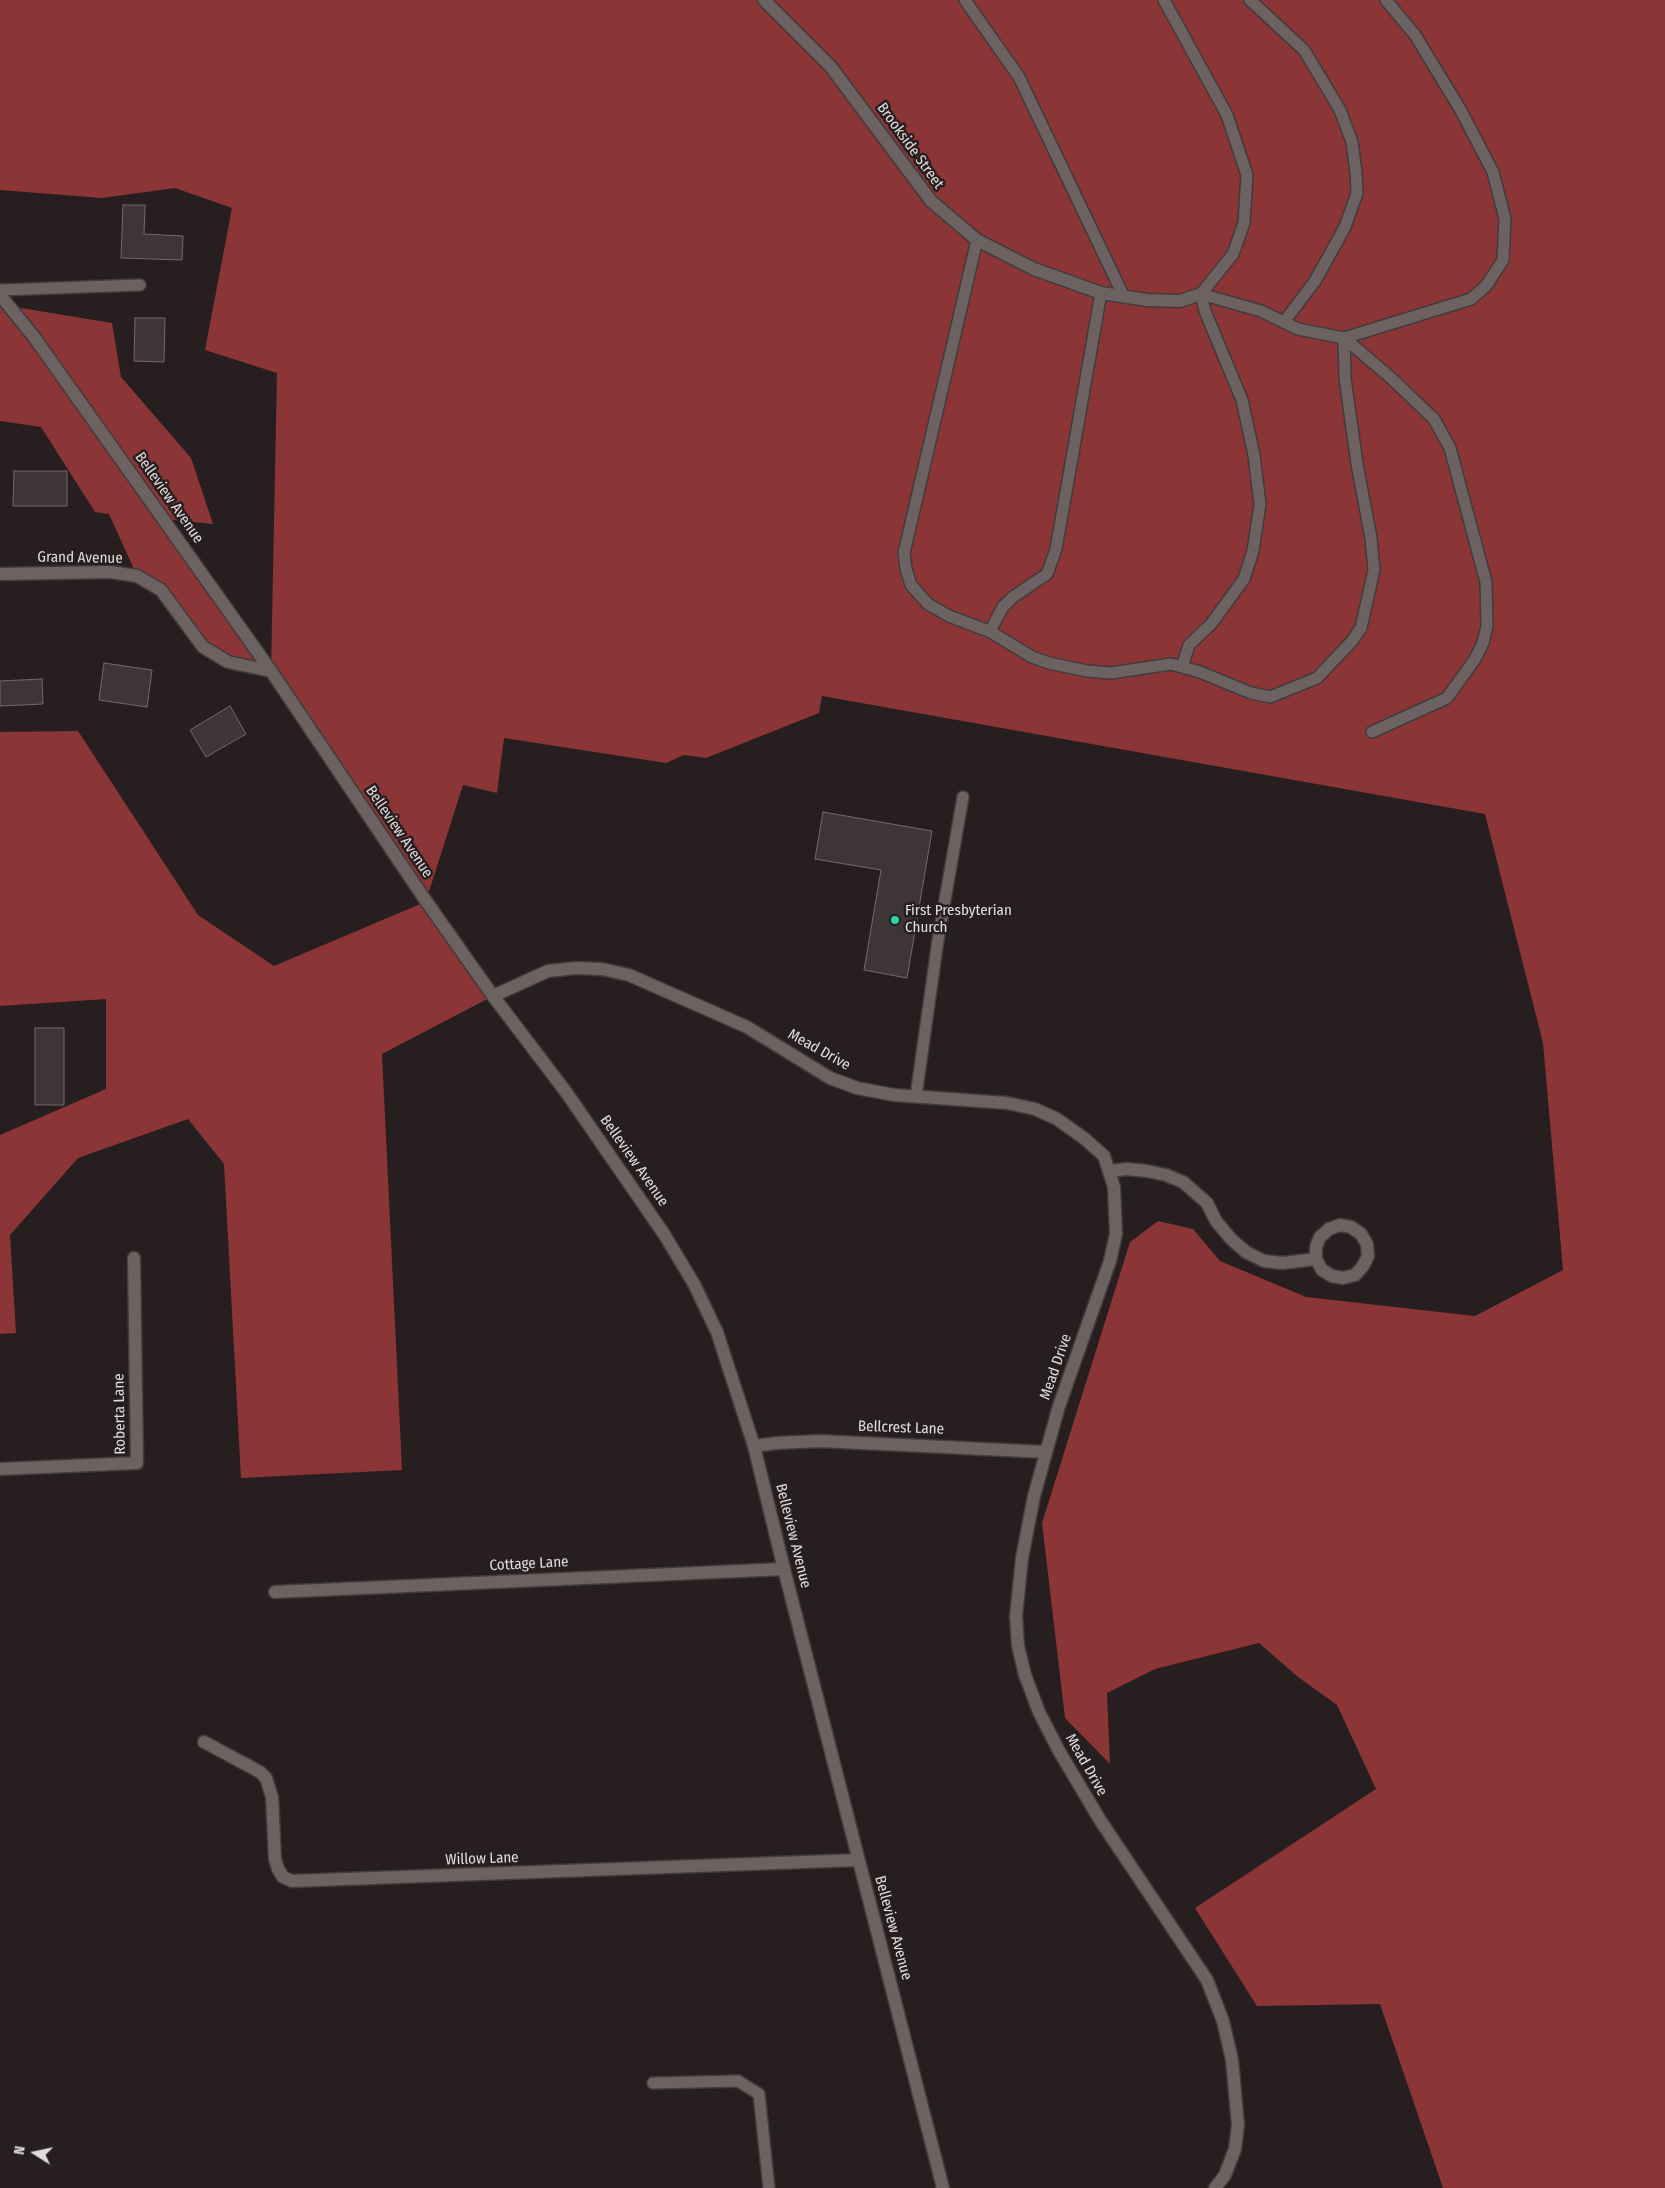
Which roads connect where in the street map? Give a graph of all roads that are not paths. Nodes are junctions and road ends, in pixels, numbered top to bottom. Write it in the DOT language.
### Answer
graph roads {
  1 [pos="764,0"];
  2 [pos="965,0"];
  3 [pos="1164,0"];
  4 [pos="1250,0"];
  5 [pos="1386,0"];
  6 [pos="977,240"];
  7 [pos="140,285"];
  8 [pos="0,290"];
  9 [pos="1101,293"];
  10 [pos="0,294"];
  11 [pos="1202,294"];
  12 [pos="1124,297"];
  13 [pos="1284,322"];
  14 [pos="1344,338"];
  15 [pos="0,574"];
  16 [pos="990,631"];
  17 [pos="1182,667"];
  18 [pos="271,671"];
  19 [pos="1372,732"];
  20 [pos="964,797"];
  21 [pos="493,996"];
  22 [pos="916,1096"];
  23 [pos="1109,1171"];
  24 [pos="134,1258"];
  25 [pos="1316,1259"];
  26 [pos="754,1446"];
  27 [pos="1046,1452"];
  28 [pos="0,1469"];
  29 [pos="784,1569"];
  30 [pos="275,1592"];
  31 [pos="204,1742"];
  32 [pos="858,1860"];
  33 [pos="653,2083"];
  34 [pos="769,2188"];
  35 [pos="943,2188"];
  36 [pos="1215,2188"];
  1 -- 6 [label="street, Brookside Street"];
  2 -- 12 [label="lane"];
  3 -- 11 [label="lane"];
  4 -- 13 [label="lane"];
  5 -- 14 [label="lane"];
  6 -- 9 [label="street, Brookside Street"];
  6 -- 16 [label="lane"];
  7 -- 8 [label="lane"];
  9 -- 12 [label="street, Brookside Street"];
  9 -- 16 [label="lane"];
  10 -- 18 [label="street, Belleview Avenue"];
  11 -- 12 [label="street, Brookside Street"];
  11 -- 13 [label="lane"];
  11 -- 17 [label="lane"];
  13 -- 14 [label="lane"];
  14 -- 17 [label="lane"];
  14 -- 19 [label="lane"];
  15 -- 18 [label="street, Grand Avenue"];
  16 -- 17 [label="lane"];
  18 -- 21 [label="street, Belleview Avenue"];
  20 -- 22 [label="lane"];
  21 -- 22 [label="street, Mead Drive"];
  21 -- 26 [label="street, Belleview Avenue"];
  22 -- 23 [label="street, Mead Drive"];
  23 -- 25 [label="street"];
  23 -- 27 [label="street, Mead Drive"];
  24 -- 28 [label="street, Roberta Lane"];
  25 -- 25 [label="street"];
  26 -- 27 [label="street, Bellcrest Lane"];
  26 -- 29 [label="street, Belleview Avenue"];
  27 -- 36 [label="street, Mead Drive"];
  29 -- 30 [label="street, Cottage Lane"];
  29 -- 32 [label="street, Belleview Avenue"];
  31 -- 32 [label="street, Willow Lane"];
  32 -- 35 [label="street, Belleview Avenue"];
  33 -- 34 [label="lane"];
}
